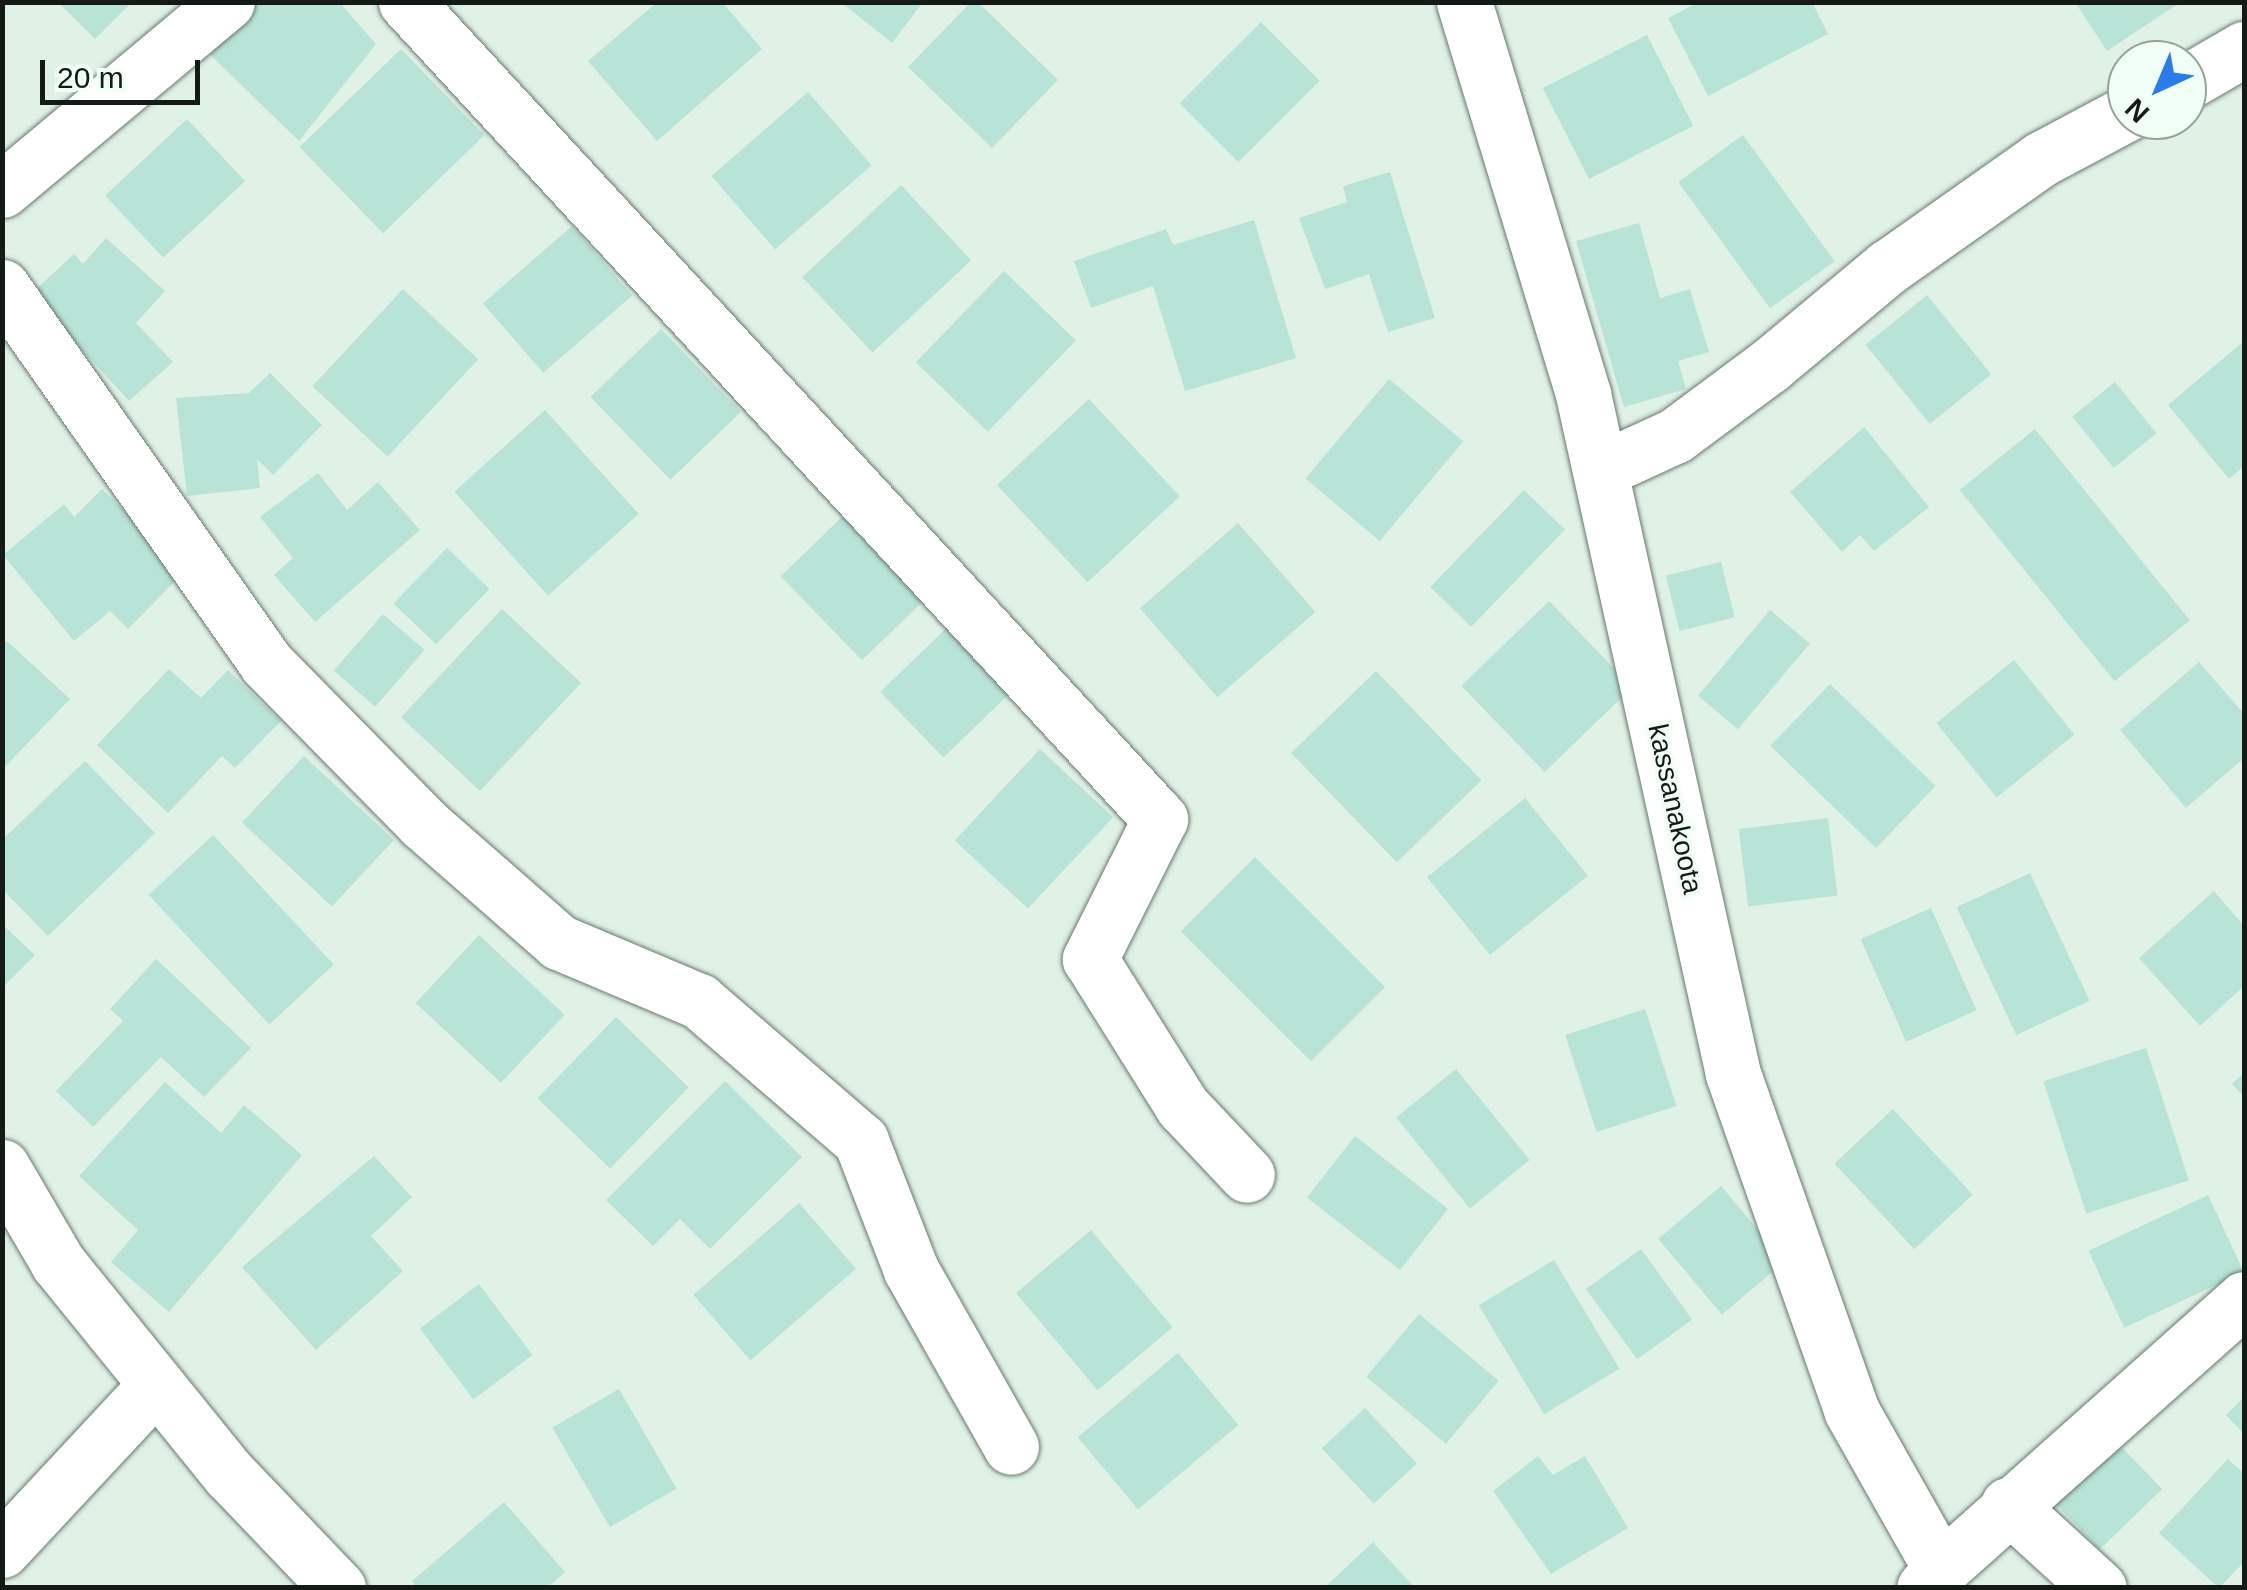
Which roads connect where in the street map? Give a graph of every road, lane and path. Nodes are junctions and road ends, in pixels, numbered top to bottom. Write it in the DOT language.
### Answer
graph roads {
  1 [pos="227,2"];
  2 [pos="406,2"];
  3 [pos="1464,2"];
  4 [pos="2244,50"];
  5 [pos="2207,71"];
  6 [pos="2107,124"];
  7 [pos="2,190"];
  8 [pos="2,287"];
  9 [pos="1600,470"];
  10 [pos="2,1167"];
  11 [pos="1247,1175"];
  12 [pos="2244,1299"];
  13 [pos="156,1385"];
  14 [pos="1011,1447"];
  15 [pos="2008,1505"];
  16 [pos="2,1550"];
  17 [pos="1933,1578"];
  18 [pos="338,1588"];
  19 [pos="2099,1588"];
  1 -- 7 [label="street"];
  2 -- 11 [label="street"];
  3 -- 9 [label="street, kassanakoota"];
  4 -- 5 [label="street"];
  6 -- 9 [label="street"];
  8 -- 14 [label="street"];
  9 -- 17 [label="street, kassanakoota"];
  10 -- 13 [label="street"];
  12 -- 15 [label="street"];
  13 -- 16 [label="street"];
  13 -- 18 [label="street"];
  15 -- 17 [label="street"];
  15 -- 19 [label="street"];
}
